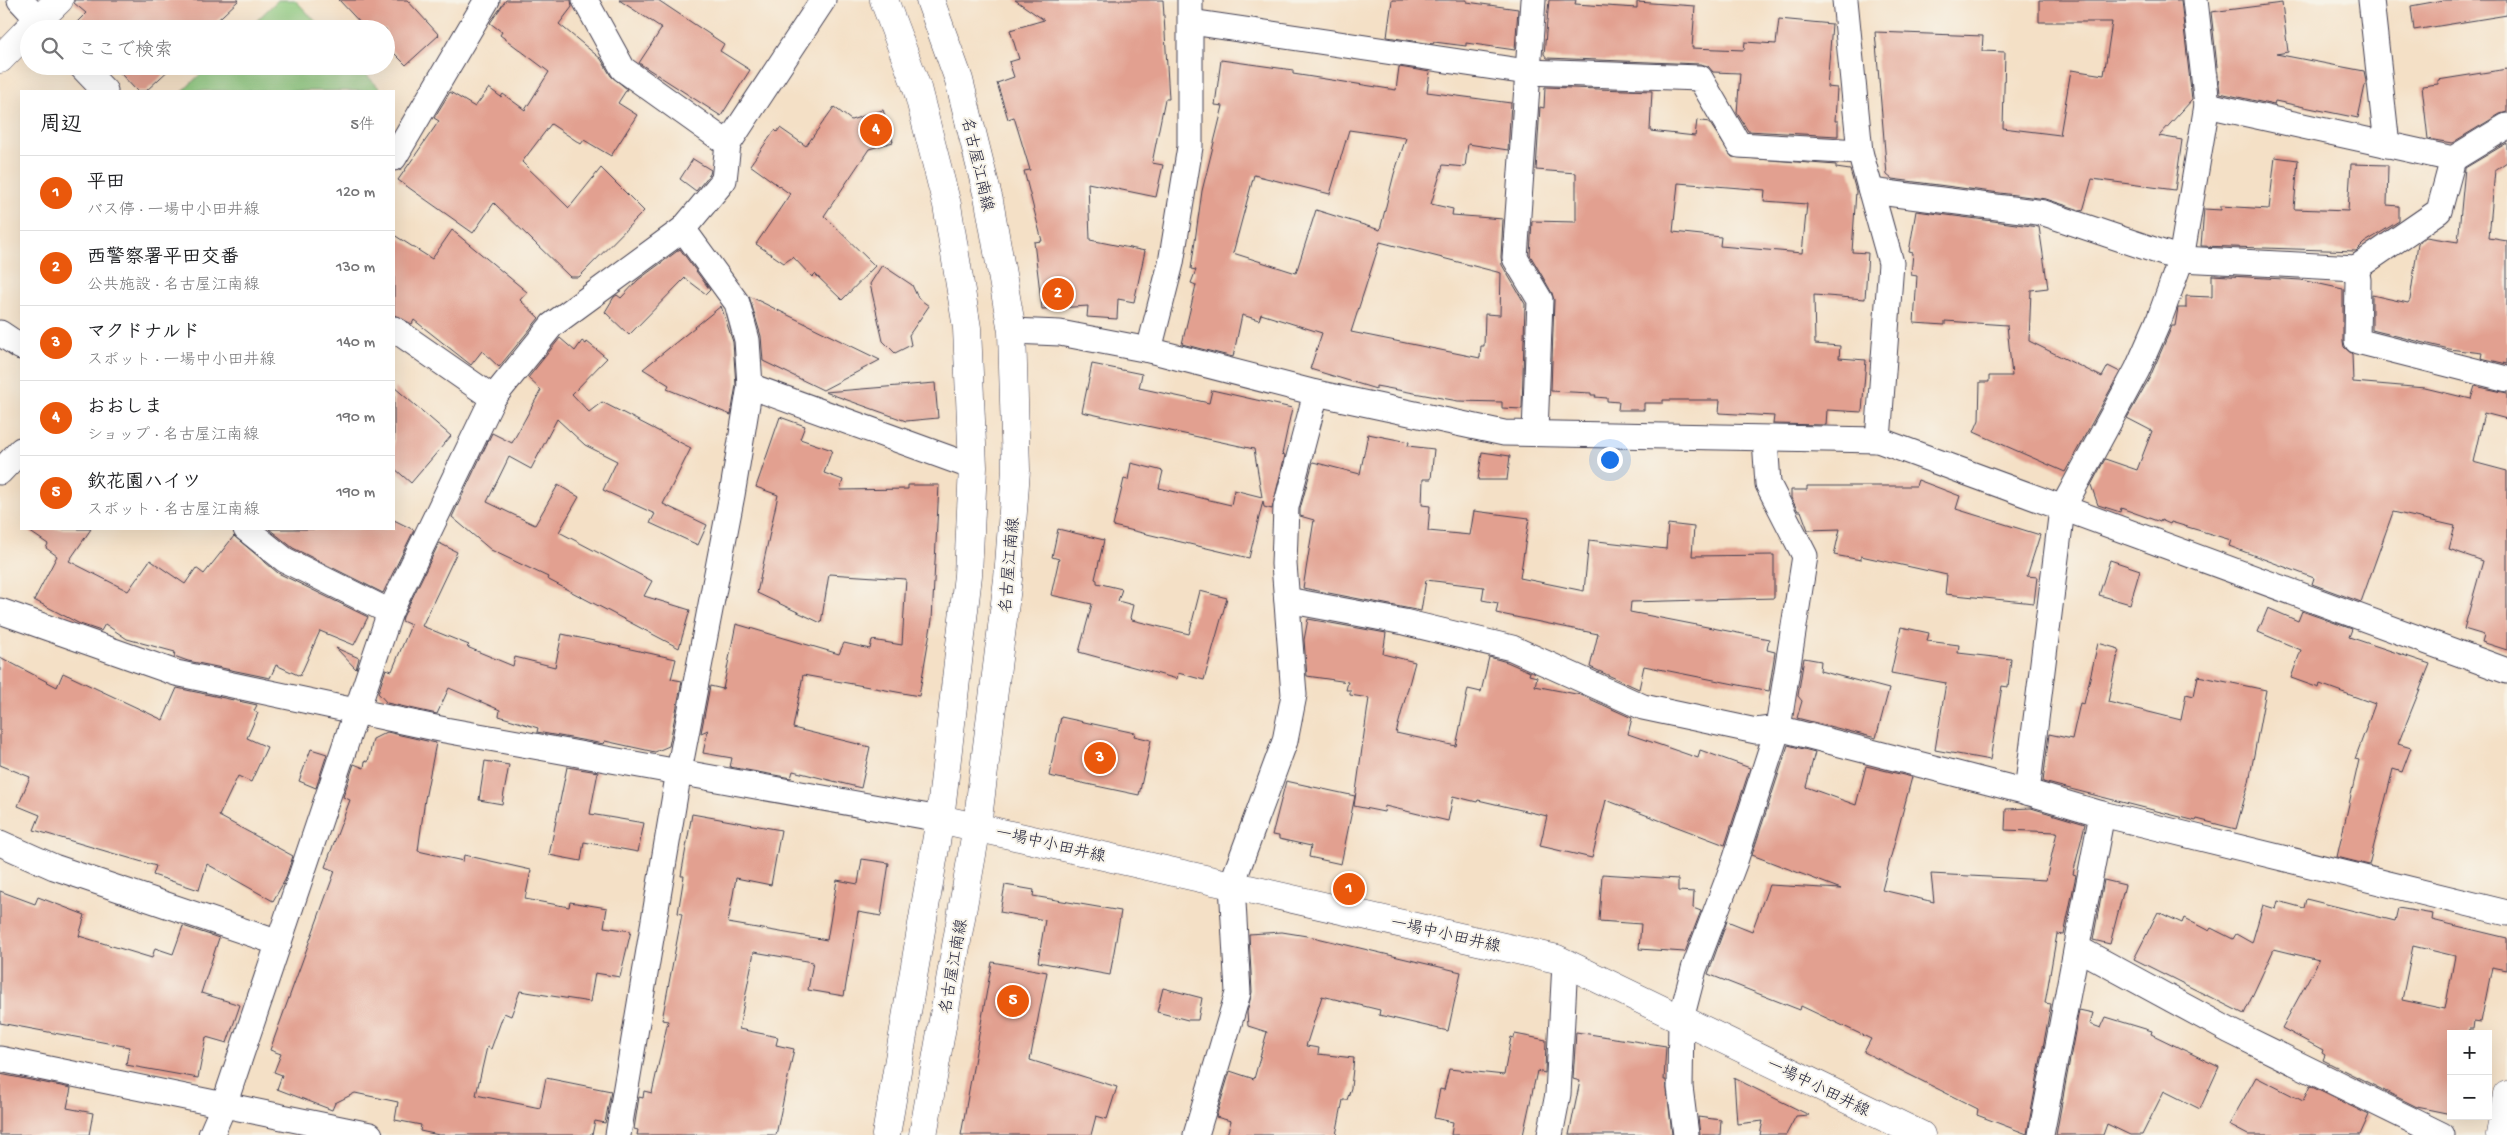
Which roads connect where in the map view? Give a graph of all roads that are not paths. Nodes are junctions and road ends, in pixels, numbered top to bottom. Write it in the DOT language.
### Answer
graph roads {
  1 [pos="59,0"];
  2 [pos="487,0"];
  3 [pos="585,0"];
  4 [pos="823,0"];
  5 [pos="884,0"];
  6 [pos="930,0"];
  7 [pos="1533,0"];
  8 [pos="1845,0"];
  9 [pos="2195,0"];
  10 [pos="2372,0"];
  11 [pos="1190,11"];
  12 [pos="33,20"];
  13 [pos="20,35"];
  14 [pos="0,59"];
  15 [pos="1527,72"];
  16 [pos="90,75"];
  17 [pos="104,90"];
  18 [pos="2207,105"];
  19 [pos="2507,126"];
  20 [pos="728,144"];
  21 [pos="2387,145"];
  22 [pos="1860,152"];
  23 [pos="395,156"];
  24 [pos="2453,159"];
  25 [pos="1871,191"];
  26 [pos="683,229"];
  27 [pos="2181,259"];
  28 [pos="2356,268"];
  29 [pos="395,330"];
  30 [pos="1012,331"];
  31 [pos="0,332"];
  32 [pos="20,346"];
  33 [pos="1149,350"];
  34 [pos="2507,380"];
  35 [pos="750,386"];
  36 [pos="1316,393"];
  37 [pos="494,398"];
  38 [pos="1535,433"];
  39 [pos="1765,439"];
  40 [pos="1878,440"];
  41 [pos="20,451"];
  42 [pos="973,467"];
  43 [pos="0,472"];
  44 [pos="2062,509"];
  45 [pos="247,530"];
  46 [pos="1287,600"];
  47 [pos="0,611"];
  48 [pos="390,612"];
  49 [pos="2507,671"];
  50 [pos="358,710"];
  51 [pos="1778,728"];
  52 [pos="679,771"];
  53 [pos="2028,792"];
  54 [pos="2102,814"];
  55 [pos="940,819"];
  56 [pos="977,826"];
  57 [pos="0,843"];
  58 [pos="1232,884"];
  59 [pos="2507,914"];
  60 [pos="279,943"];
  61 [pos="2077,948"];
  62 [pos="1565,963"];
  63 [pos="1681,1019"];
  64 [pos="0,1059"];
  65 [pos="2507,1095"];
  66 [pos="224,1105"];
  67 [pos="211,1135"];
  68 [pos="370,1135"];
  69 [pos="618,1135"];
  70 [pos="886,1135"];
  71 [pos="923,1135"];
  72 [pos="1196,1135"];
  73 [pos="1550,1135"];
  74 [pos="1686,1135"];
  75 [pos="1920,1135"];
  76 [pos="2041,1135"];
  77 [pos="2442,1135"];
  78 [pos="2500,1135"];
  1 -- 12 [label="main road"];
  2 -- 23 [label="street"];
  3 -- 20 [label="street"];
  4 -- 20 [label="street"];
  5 -- 42 [label="main road"];
  6 -- 30 [label="main road, 名古屋江南線"];
  7 -- 15 [label="street"];
  8 -- 22 [label="street"];
  9 -- 18 [label="street"];
  10 -- 21 [label="street"];
  11 -- 15 [label="street"];
  11 -- 33 [label="street"];
  13 -- 14 [label="main road"];
  15 -- 22 [label="street"];
  15 -- 38 [label="street"];
  16 -- 17 [label="street"];
  18 -- 21 [label="street"];
  18 -- 27 [label="street"];
  19 -- 24 [label="street"];
  20 -- 26 [label="street"];
  21 -- 24 [label="street"];
  22 -- 25 [label="street"];
  24 -- 28 [label="street"];
  25 -- 27 [label="street"];
  25 -- 40 [label="street"];
  26 -- 35 [label="street"];
  26 -- 37 [label="street"];
  27 -- 28 [label="street"];
  27 -- 44 [label="street"];
  28 -- 34 [label="street"];
  29 -- 37 [label="street"];
  30 -- 33 [label="street"];
  30 -- 56 [label="main road, 名古屋江南線"];
  31 -- 32 [label="street"];
  33 -- 36 [label="street"];
  35 -- 42 [label="street"];
  35 -- 52 [label="street"];
  36 -- 38 [label="street"];
  36 -- 46 [label="street"];
  37 -- 48 [label="street"];
  38 -- 39 [label="street"];
  39 -- 40 [label="street"];
  39 -- 51 [label="street"];
  40 -- 44 [label="street"];
  41 -- 43 [label="street"];
  42 -- 55 [label="main road"];
  44 -- 49 [label="street"];
  44 -- 53 [label="street"];
  45 -- 48 [label="street"];
  46 -- 51 [label="street"];
  46 -- 58 [label="street"];
  47 -- 50 [label="street"];
  48 -- 50 [label="street"];
  50 -- 52 [label="street"];
  50 -- 60 [label="street"];
  51 -- 53 [label="street"];
  51 -- 63 [label="street"];
  52 -- 55 [label="street"];
  52 -- 69 [label="street"];
  53 -- 54 [label="street"];
  54 -- 59 [label="street"];
  54 -- 61 [label="street"];
  55 -- 56 [label="main road, 一場中小田井線"];
  55 -- 70 [label="main road"];
  56 -- 58 [label="main road, 一場中小田井線"];
  56 -- 71 [label="main road, 名古屋江南線"];
  57 -- 60 [label="street"];
  58 -- 62 [label="main road, 一場中小田井線"];
  58 -- 72 [label="street"];
  60 -- 66 [label="street"];
  61 -- 76 [label="street"];
  61 -- 77 [label="street"];
  62 -- 63 [label="main road, 一場中小田井線"];
  62 -- 73 [label="street"];
  63 -- 74 [label="street"];
  63 -- 75 [label="main road, 一場中小田井線"];
  64 -- 66 [label="street"];
  65 -- 78 [label="main road"];
  66 -- 67 [label="street"];
  66 -- 68 [label="street"];
}
